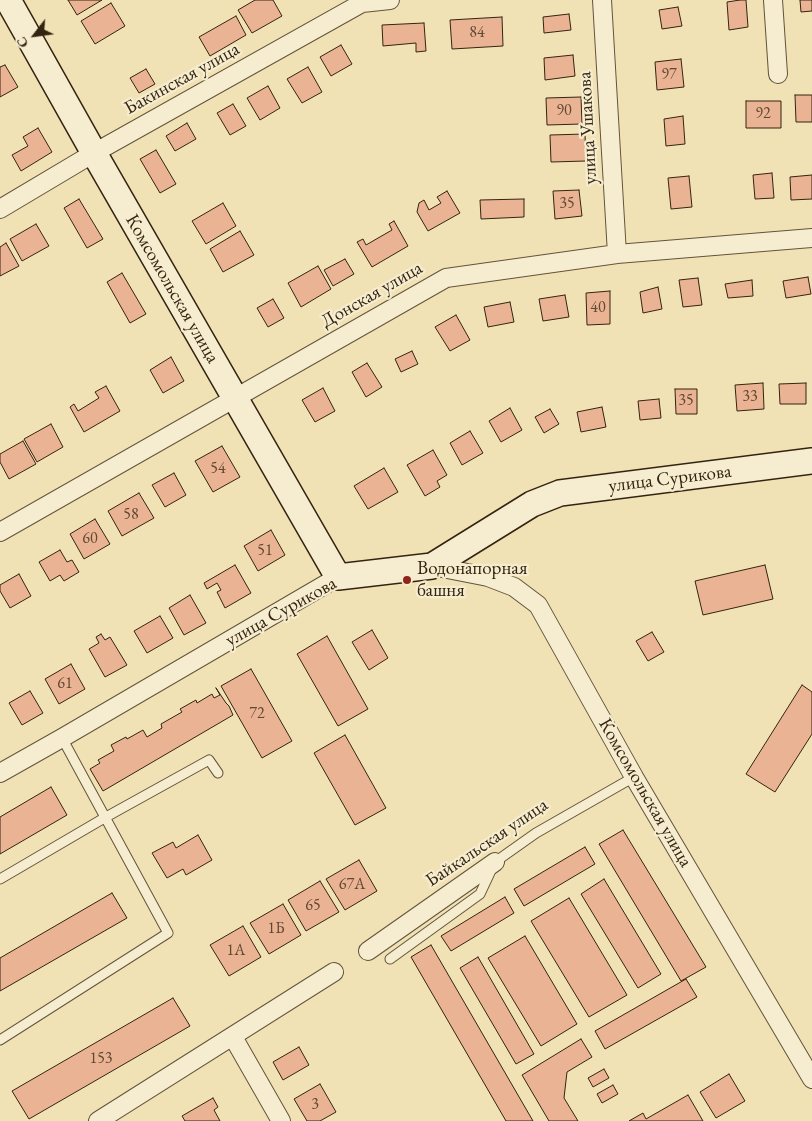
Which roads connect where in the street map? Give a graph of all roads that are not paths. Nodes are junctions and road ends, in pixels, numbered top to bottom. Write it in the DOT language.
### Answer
graph roads {
  1 [pos="8,0"];
  2 [pos="390,0"];
  3 [pos="602,0"];
  4 [pos="773,0"];
  5 [pos="778,74"];
  6 [pos="94,152"];
  7 [pos="0,209"];
  8 [pos="812,238"];
  9 [pos="617,254"];
  10 [pos="234,398"];
  11 [pos="812,461"];
  12 [pos="0,532"];
  13 [pos="432,566"];
  14 [pos="338,578"];
  15 [pos="62,738"];
  16 [pos="0,773"];
  17 [pos="218,774"];
  18 [pos="634,777"];
  19 [pos="106,817"];
  20 [pos="494,862"];
  21 [pos="0,879"];
  22 [pos="368,951"];
  23 [pos="390,959"];
  24 [pos="334,972"];
  25 [pos="233,1036"];
  26 [pos="0,1040"];
  27 [pos="812,1079"];
  28 [pos="98,1121"];
  29 [pos="281,1121"];
  1 -- 6 [label="street, Комсомольская улица"];
  2 -- 6 [label="street, Бакинская улица"];
  3 -- 9 [label="street, улица Ушакова"];
  4 -- 5 [label="street"];
  6 -- 7 [label="street, Бакинская улица"];
  6 -- 10 [label="street, Комсомольская улица"];
  8 -- 9 [label="street, Донская улица"];
  9 -- 10 [label="street, Донская улица"];
  10 -- 12 [label="street, Донская улица"];
  10 -- 14 [label="street, Комсомольская улица"];
  11 -- 13 [label="street, улица Сурикова"];
  13 -- 14 [label="street, улица Сурикова"];
  13 -- 18 [label="street, Комсомольская улица"];
  14 -- 15 [label="street, улица Сурикова"];
  15 -- 16 [label="street, улица Сурикова"];
  15 -- 19 [label="lane"];
  17 -- 19 [label="lane"];
  18 -- 20 [label="lane, Байкальская улица"];
  18 -- 27 [label="street, Комсомольская улица"];
  19 -- 21 [label="lane"];
  19 -- 26 [label="lane"];
  20 -- 22 [label="street, Байкальская улица"];
  20 -- 23 [label="lane"];
  24 -- 25 [label="street"];
  25 -- 28 [label="street"];
  25 -- 29 [label="street"];
}
